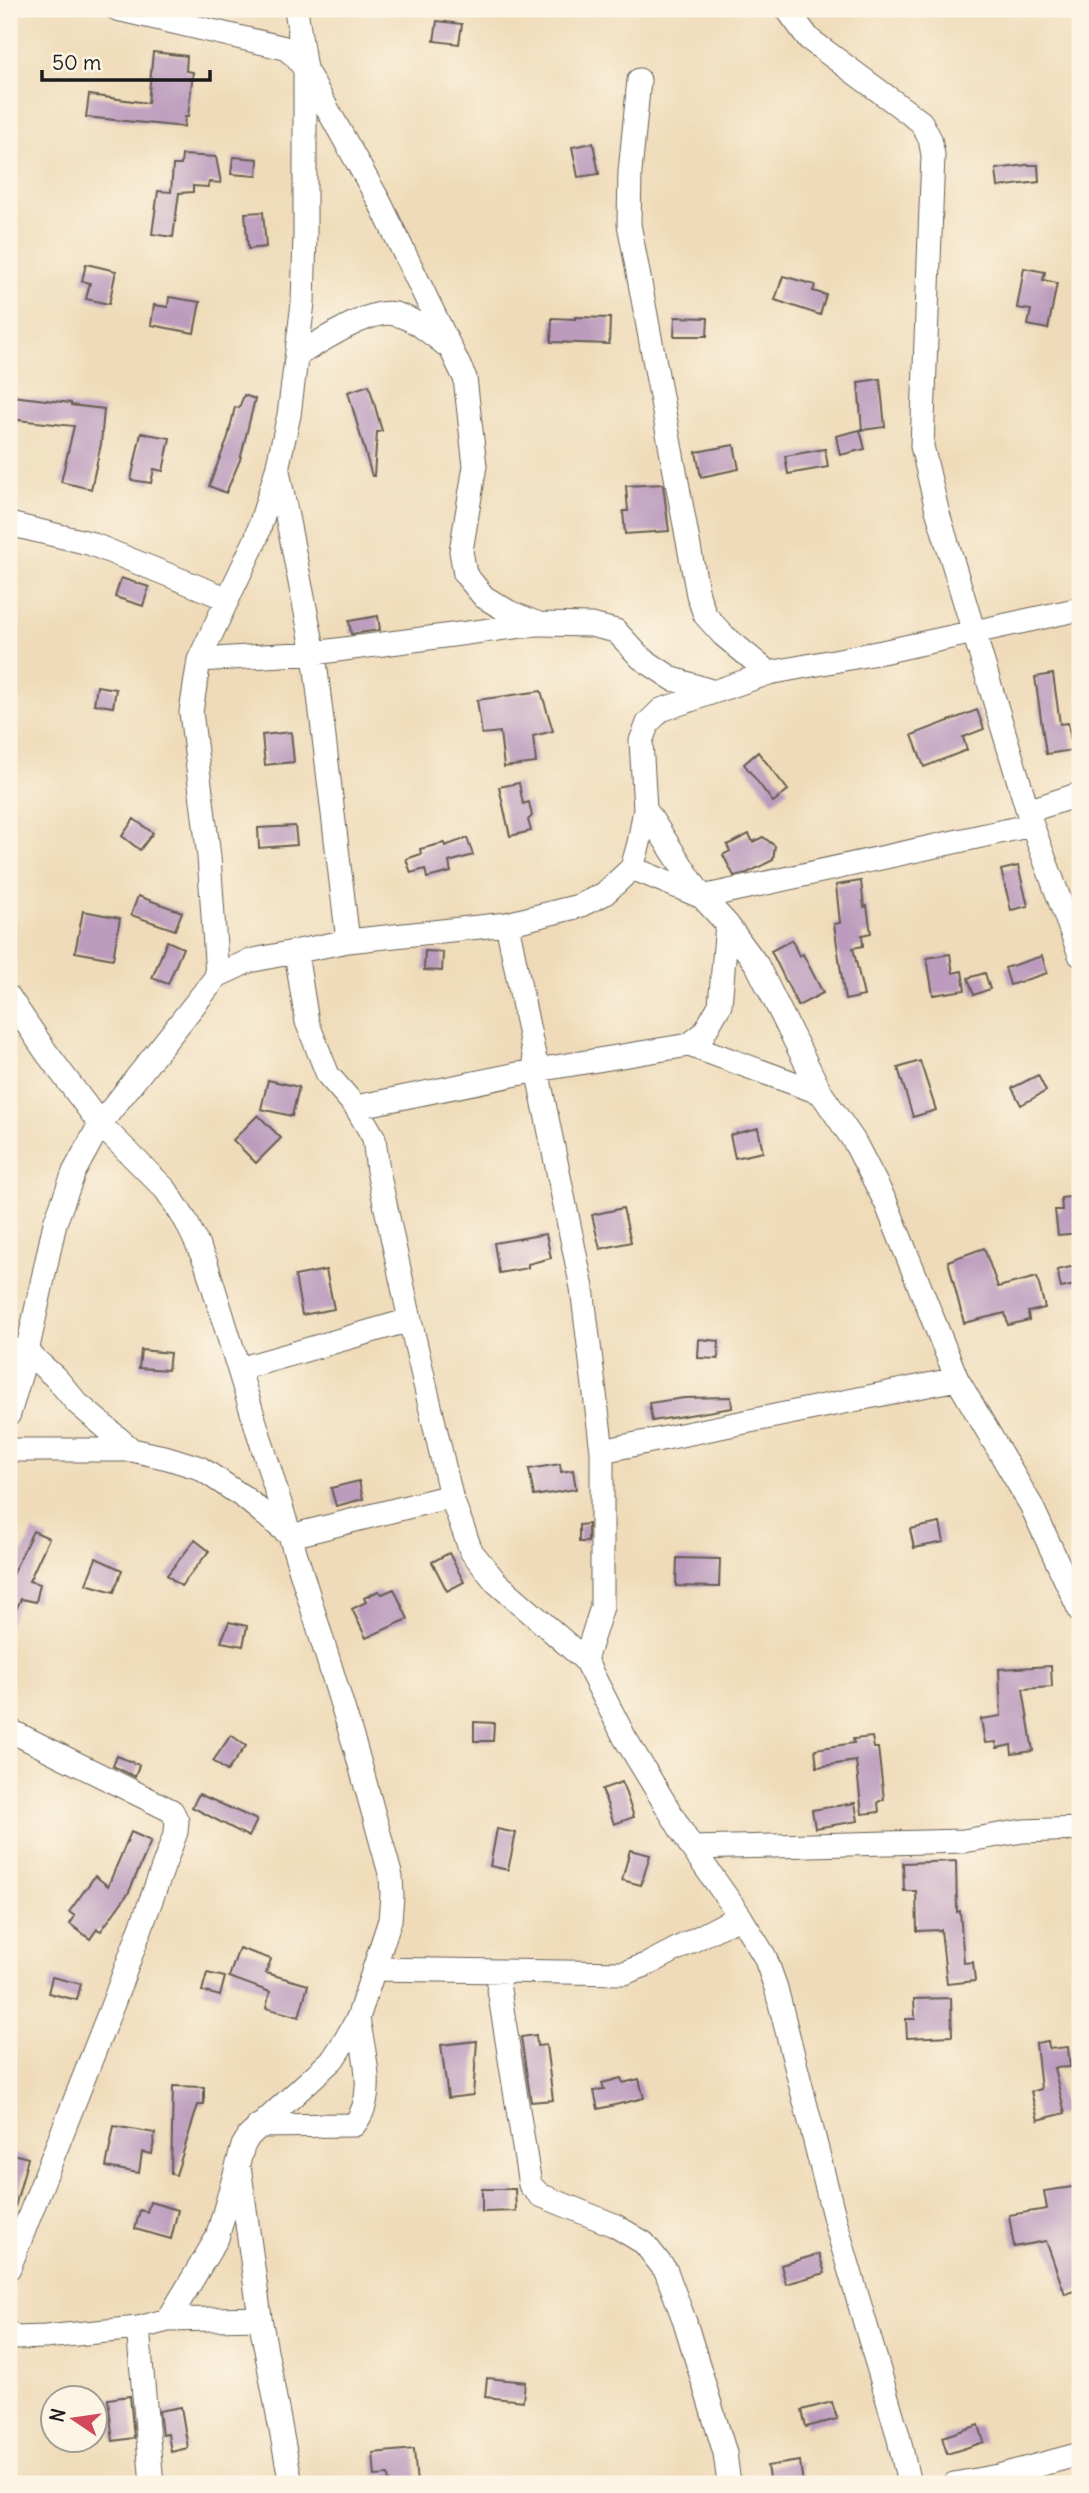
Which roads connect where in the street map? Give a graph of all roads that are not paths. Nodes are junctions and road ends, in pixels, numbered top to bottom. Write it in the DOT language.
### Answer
graph roads {
  1 [pos="117,9"];
  2 [pos="296,9"];
  3 [pos="787,9"];
  4 [pos="305,69"];
  5 [pos="639,80"];
  6 [pos="451,349"];
  7 [pos="297,355"];
  8 [pos="277,469"];
  9 [pos="9,524"];
  10 [pos="228,599"];
  11 [pos="1080,609"];
  12 [pos="539,624"];
  13 [pos="975,631"];
  14 [pos="314,653"];
  15 [pos="199,660"];
  16 [pos="769,673"];
  17 [pos="714,692"];
  18 [pos="1080,794"];
  19 [pos="645,809"];
  20 [pos="1030,818"];
  21 [pos="632,868"];
  22 [pos="702,897"];
  23 [pos="507,924"];
  24 [pos="727,924"];
  25 [pos="348,941"];
  26 [pos="296,953"];
  27 [pos="1080,955"];
  28 [pos="217,976"];
  29 [pos="9,997"];
  30 [pos="689,1045"];
  31 [pos="537,1070"];
  32 [pos="821,1093"];
  33 [pos="356,1107"];
  34 [pos="100,1124"];
  35 [pos="410,1320"];
  36 [pos="18,1350"];
  37 [pos="239,1369"];
  38 [pos="957,1379"];
  39 [pos="9,1414"];
  40 [pos="9,1450"];
  41 [pos="132,1450"];
  42 [pos="602,1451"];
  43 [pos="451,1496"];
  44 [pos="290,1536"];
  45 [pos="1080,1611"];
  46 [pos="585,1660"];
  47 [pos="9,1730"];
  48 [pos="1080,1829"];
  49 [pos="692,1849"];
  50 [pos="740,1916"];
  51 [pos="374,1969"];
  52 [pos="496,1971"];
  53 [pos="358,2018"];
  54 [pos="258,2126"];
  55 [pos="239,2166"];
  56 [pos="9,2268"];
  57 [pos="260,2318"];
  58 [pos="169,2320"];
  59 [pos="138,2329"];
  60 [pos="9,2333"];
  61 [pos="1080,2454"];
  62 [pos="152,2484"];
  63 [pos="291,2484"];
  64 [pos="729,2484"];
  65 [pos="909,2484"];
  66 [pos="954,2484"];
  1 -- 4 [label="street"];
  2 -- 4 [label="street"];
  3 -- 13 [label="street"];
  4 -- 6 [label="street"];
  4 -- 7 [label="street"];
  5 -- 16 [label="street"];
  6 -- 7 [label="street"];
  6 -- 12 [label="street"];
  7 -- 8 [label="street"];
  8 -- 10 [label="street"];
  8 -- 14 [label="street"];
  9 -- 10 [label="street"];
  10 -- 15 [label="street"];
  11 -- 13 [label="street"];
  12 -- 14 [label="street"];
  12 -- 17 [label="street"];
  13 -- 16 [label="street"];
  13 -- 20 [label="street"];
  14 -- 15 [label="street"];
  14 -- 25 [label="street"];
  15 -- 28 [label="street"];
  16 -- 17 [label="street"];
  17 -- 19 [label="street"];
  18 -- 20 [label="street"];
  19 -- 21 [label="street"];
  19 -- 22 [label="street"];
  20 -- 22 [label="street"];
  20 -- 27 [label="street"];
  21 -- 22 [label="street"];
  21 -- 23 [label="street"];
  22 -- 24 [label="street"];
  23 -- 25 [label="street"];
  23 -- 31 [label="street"];
  24 -- 30 [label="street"];
  24 -- 32 [label="street"];
  25 -- 26 [label="street"];
  26 -- 28 [label="street"];
  26 -- 33 [label="street"];
  28 -- 34 [label="street"];
  29 -- 34 [label="street"];
  30 -- 31 [label="street"];
  30 -- 32 [label="street"];
  31 -- 33 [label="street"];
  31 -- 42 [label="street"];
  32 -- 38 [label="street"];
  33 -- 35 [label="street"];
  34 -- 36 [label="street"];
  34 -- 37 [label="street"];
  35 -- 37 [label="street"];
  35 -- 43 [label="street"];
  36 -- 39 [label="street"];
  36 -- 41 [label="street"];
  37 -- 44 [label="street"];
  38 -- 42 [label="street"];
  38 -- 45 [label="street"];
  40 -- 41 [label="street"];
  41 -- 44 [label="street"];
  42 -- 46 [label="street"];
  43 -- 44 [label="street"];
  43 -- 46 [label="street"];
  44 -- 51 [label="street"];
  46 -- 49 [label="street"];
  47 -- 56 [label="street"];
  48 -- 49 [label="street"];
  49 -- 50 [label="street"];
  50 -- 52 [label="street"];
  50 -- 65 [label="street"];
  51 -- 52 [label="street"];
  51 -- 53 [label="street"];
  52 -- 64 [label="street"];
  53 -- 54 [label="street"];
  53 -- 54 [label="street"];
  54 -- 55 [label="street"];
  55 -- 57 [label="street"];
  55 -- 58 [label="street"];
  57 -- 58 [label="street"];
  57 -- 63 [label="street"];
  58 -- 59 [label="street"];
  59 -- 60 [label="street"];
  59 -- 62 [label="street"];
  61 -- 66 [label="street"];
}
